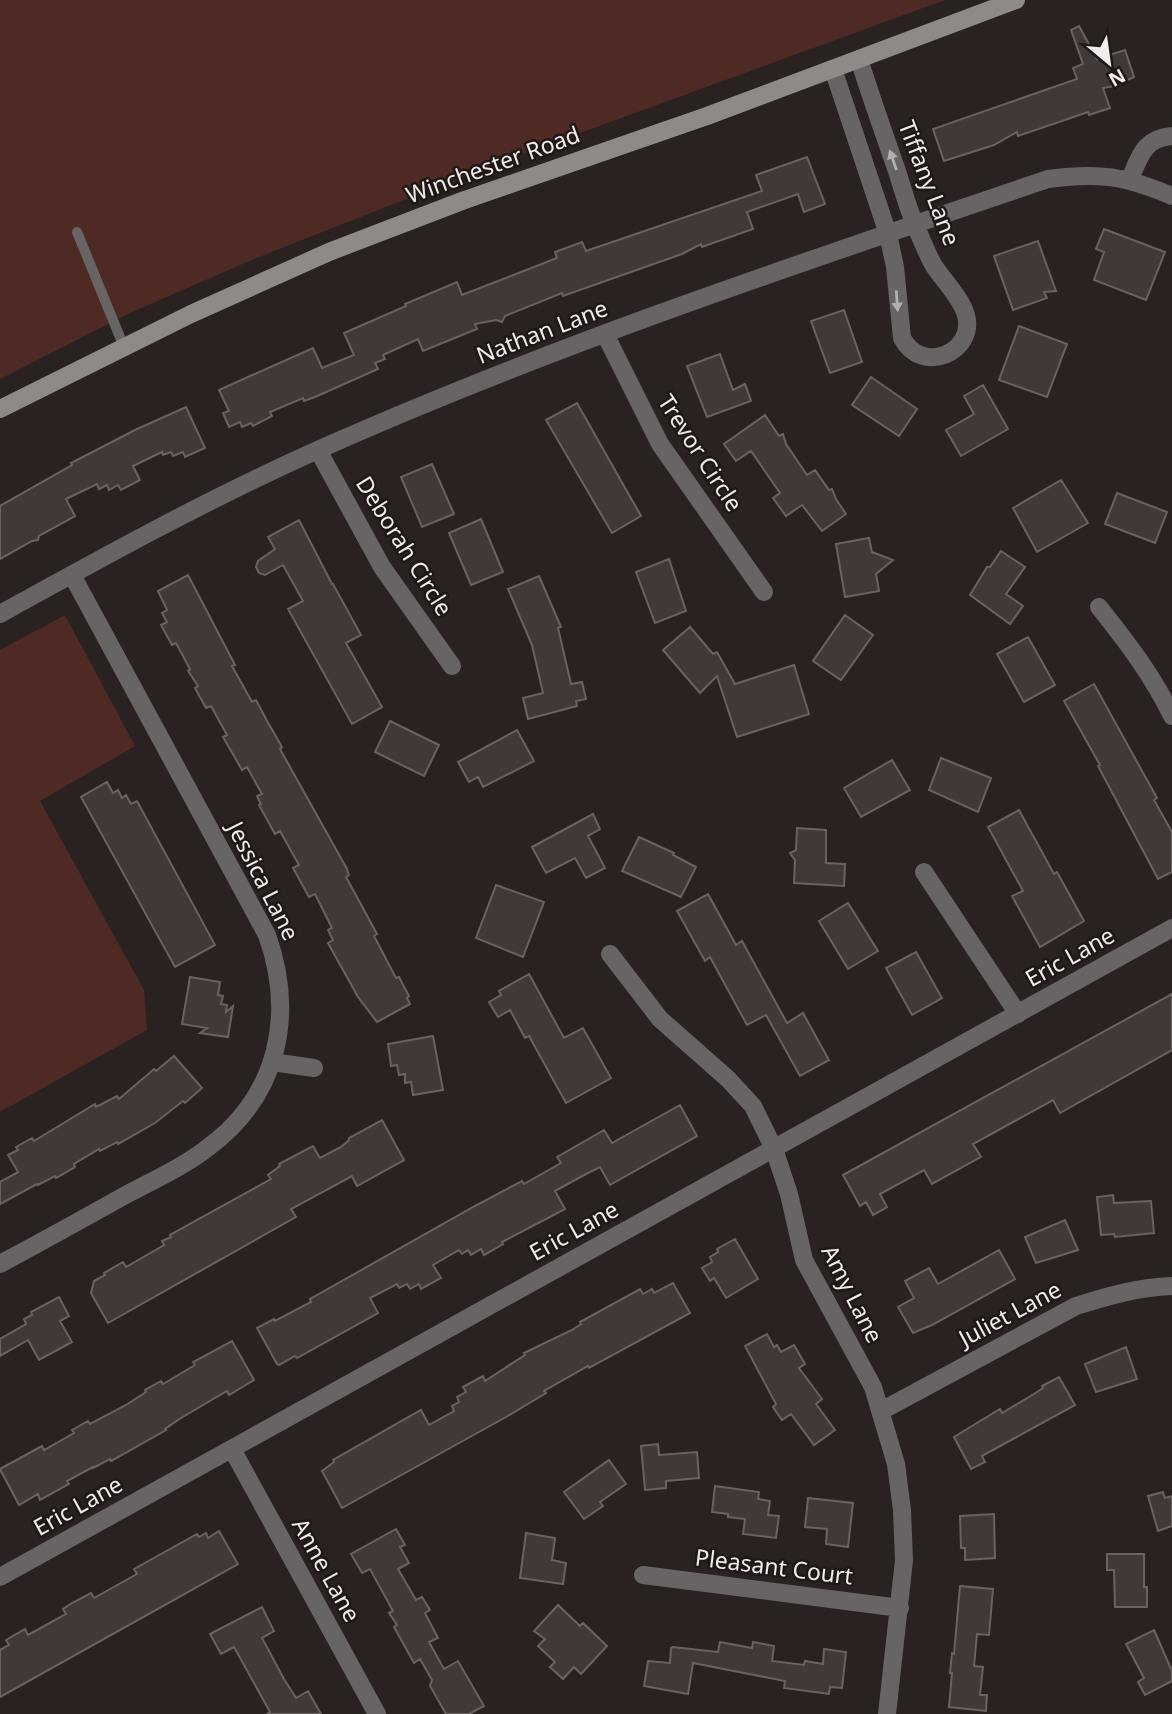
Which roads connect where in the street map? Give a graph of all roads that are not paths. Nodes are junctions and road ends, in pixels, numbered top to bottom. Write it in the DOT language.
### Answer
graph roads {
  1 [pos="1016,0"];
  2 [pos="859,59"];
  3 [pos="834,69"];
  4 [pos="1172,136"];
  5 [pos="1130,179"];
  6 [pos="1172,196"];
  7 [pos="915,224"];
  8 [pos="77,232"];
  9 [pos="888,234"];
  10 [pos="605,334"];
  11 [pos="124,346"];
  12 [pos="0,408"];
  13 [pos="318,450"];
  14 [pos="72,575"];
  15 [pos="764,592"];
  16 [pos="1099,607"];
  17 [pos="0,614"];
  18 [pos="452,666"];
  19 [pos="1172,716"];
  20 [pos="924,872"];
  21 [pos="1172,928"];
  22 [pos="610,954"];
  23 [pos="1018,1014"];
  24 [pos="272,1062"];
  25 [pos="314,1068"];
  26 [pos="774,1149"];
  27 [pos="0,1264"];
  28 [pos="1172,1286"];
  29 [pos="881,1411"];
  30 [pos="232,1449"];
  31 [pos="643,1575"];
  32 [pos="0,1577"];
  33 [pos="900,1608"];
  34 [pos="377,1714"];
  35 [pos="887,1714"];
  1 -- 2 [label="main road, Winchester Road"];
  2 -- 3 [label="main road, Winchester Road"];
  7 -- 2 [label="street, Tiffany Lane, one-way"];
  3 -- 9 [label="street, Tiffany Lane"];
  3 -- 11 [label="main road, Winchester Road"];
  4 -- 5 [label="street"];
  5 -- 6 [label="street, Nathan Lane"];
  5 -- 7 [label="street, Nathan Lane"];
  7 -- 9 [label="street, Nathan Lane"];
  9 -- 7 [label="street, Tiffany Lane, one-way"];
  8 -- 11 [label="lane"];
  9 -- 10 [label="street, Nathan Lane"];
  10 -- 13 [label="street, Nathan Lane"];
  10 -- 15 [label="street, Trevor Circle"];
  11 -- 12 [label="main road, Winchester Road"];
  13 -- 14 [label="street, Nathan Lane"];
  13 -- 18 [label="street, Deborah Circle"];
  14 -- 17 [label="street, Nathan Lane"];
  14 -- 24 [label="street, Jessica Lane"];
  16 -- 19 [label="street"];
  20 -- 23 [label="street"];
  21 -- 23 [label="street, Eric Lane"];
  22 -- 26 [label="street, Amy Lane"];
  23 -- 26 [label="street, Eric Lane"];
  24 -- 25 [label="street"];
  24 -- 27 [label="street, Jessica Lane"];
  26 -- 29 [label="street, Amy Lane"];
  26 -- 30 [label="street, Eric Lane"];
  28 -- 29 [label="street, Juliet Lane"];
  29 -- 33 [label="street, Amy Lane"];
  30 -- 32 [label="street, Eric Lane"];
  30 -- 34 [label="street, Anne Lane"];
  31 -- 33 [label="street, Pleasant Court"];
  33 -- 35 [label="street, Amy Lane"];
}
